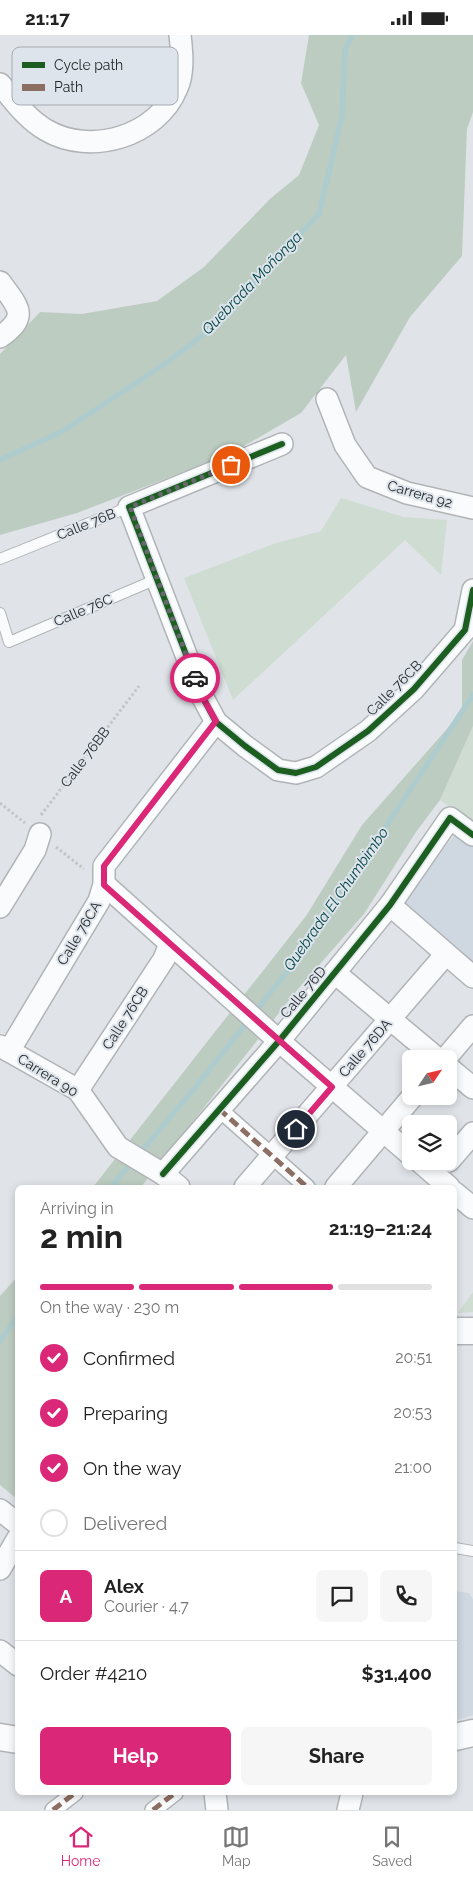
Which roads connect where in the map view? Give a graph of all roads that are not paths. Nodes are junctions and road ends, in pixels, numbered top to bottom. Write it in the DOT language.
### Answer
graph roads {
  1 [pos="180,35"];
  2 [pos="0,84"];
  3 [pos="178,87"];
  4 [pos="12,99"];
  5 [pos="17,105"];
  6 [pos="166,105"];
  7 [pos="0,282"];
  8 [pos="0,337"];
  9 [pos="327,399"];
  10 [pos="282,444"];
  11 [pos="130,507"];
  12 [pos="473,508"];
  13 [pos="0,559"];
  14 [pos="157,579"];
  15 [pos="473,590"];
  16 [pos="0,613"];
  17 [pos="216,721"];
  18 [pos="39,827"];
  19 [pos="473,835"];
  20 [pos="104,885"];
  21 [pos="390,905"];
  22 [pos="0,907"];
  23 [pos="170,945"];
  24 [pos="446,954"];
  25 [pos="335,973"];
  26 [pos="473,977"];
  27 [pos="390,1019"];
  28 [pos="473,1026"];
  29 [pos="279,1041"];
  30 [pos="5,1048"];
  31 [pos="427,1050"];
  32 [pos="453,1050"];
  33 [pos="458,1076"];
  34 [pos="332,1087"];
  35 [pos="473,1088"];
  36 [pos="78,1090"];
  37 [pos="406,1105"];
  38 [pos="219,1109"];
  39 [pos="384,1131"];
  40 [pos="473,1133"];
  41 [pos="402,1147"];
  42 [pos="272,1156"];
  43 [pos="163,1173"];
  44 [pos="442,1175"];
  45 [pos="177,1185"];
  46 [pos="247,1185"];
  47 [pos="305,1185"];
  48 [pos="338,1185"];
  49 [pos="457,1195"];
  50 [pos="473,1208"];
  51 [pos="457,1331"];
  52 [pos="473,1331"];
  53 [pos="0,1510"];
  54 [pos="15,1522"];
  55 [pos="15,1543"];
  56 [pos="457,1548"];
  57 [pos="473,1551"];
  58 [pos="0,1569"];
  59 [pos="0,1651"];
  60 [pos="15,1663"];
  61 [pos="473,1733"];
  62 [pos="0,1737"];
  63 [pos="457,1737"];
  64 [pos="15,1739"];
  65 [pos="72,1795"];
  66 [pos="172,1795"];
  67 [pos="216,1795"];
  68 [pos="352,1795"];
  69 [pos="53,1810"];
  70 [pos="153,1810"];
  71 [pos="217,1810"];
  72 [pos="348,1810"];
  1 -- 3 [label="street"];
  2 -- 4 [label="street"];
  5 -- 6 [label="street"];
  7 -- 8 [label="street"];
  9 -- 12 [label="street, Carrera 92"];
  10 -- 11 [label="street, Calle 76B"];
  11 -- 13 [label="lane, Calle 76B"];
  11 -- 14 [label="street"];
  14 -- 16 [label="lane, Calle 76C"];
  14 -- 17 [label="street"];
  15 -- 17 [label="street, Calle 76CB"];
  17 -- 20 [label="street, Calle 76CA"];
  18 -- 22 [label="street"];
  19 -- 21 [label="street, Calle 76D"];
  20 -- 23 [label="street"];
  20 -- 30 [label="street, Calle 76CA"];
  21 -- 24 [label="street"];
  21 -- 25 [label="street, Calle 76D"];
  23 -- 29 [label="street"];
  23 -- 36 [label="street, Calle 76CB"];
  24 -- 26 [label="street"];
  24 -- 27 [label="street, Calle 76DA"];
  25 -- 27 [label="street"];
  25 -- 29 [label="street, Calle 76D"];
  27 -- 31 [label="street"];
  27 -- 34 [label="street, Calle 76DA"];
  28 -- 32 [label="street"];
  29 -- 34 [label="street"];
  29 -- 38 [label="street, Calle 76D"];
  30 -- 36 [label="street, Carrera 90"];
  33 -- 35 [label="street"];
  34 -- 39 [label="street"];
  34 -- 42 [label="street, Calle 76DA"];
  36 -- 43 [label="street, Carrera 90"];
  37 -- 39 [label="street"];
  38 -- 42 [label="street"];
  38 -- 43 [label="street, Calle 76D"];
  39 -- 41 [label="street"];
  39 -- 48 [label="street"];
  40 -- 44 [label="street"];
  42 -- 46 [label="street, Calle 76DA"];
  42 -- 47 [label="street"];
  43 -- 45 [label="street, Carrera 90"];
  49 -- 50 [label="street"];
  51 -- 52 [label="street"];
  53 -- 54 [label="street"];
  55 -- 58 [label="street"];
  56 -- 57 [label="lane"];
  59 -- 60 [label="street"];
  61 -- 63 [label="street"];
  62 -- 64 [label="street"];
  65 -- 69 [label="street"];
  66 -- 70 [label="street"];
  67 -- 71 [label="street"];
  68 -- 72 [label="street"];
}
